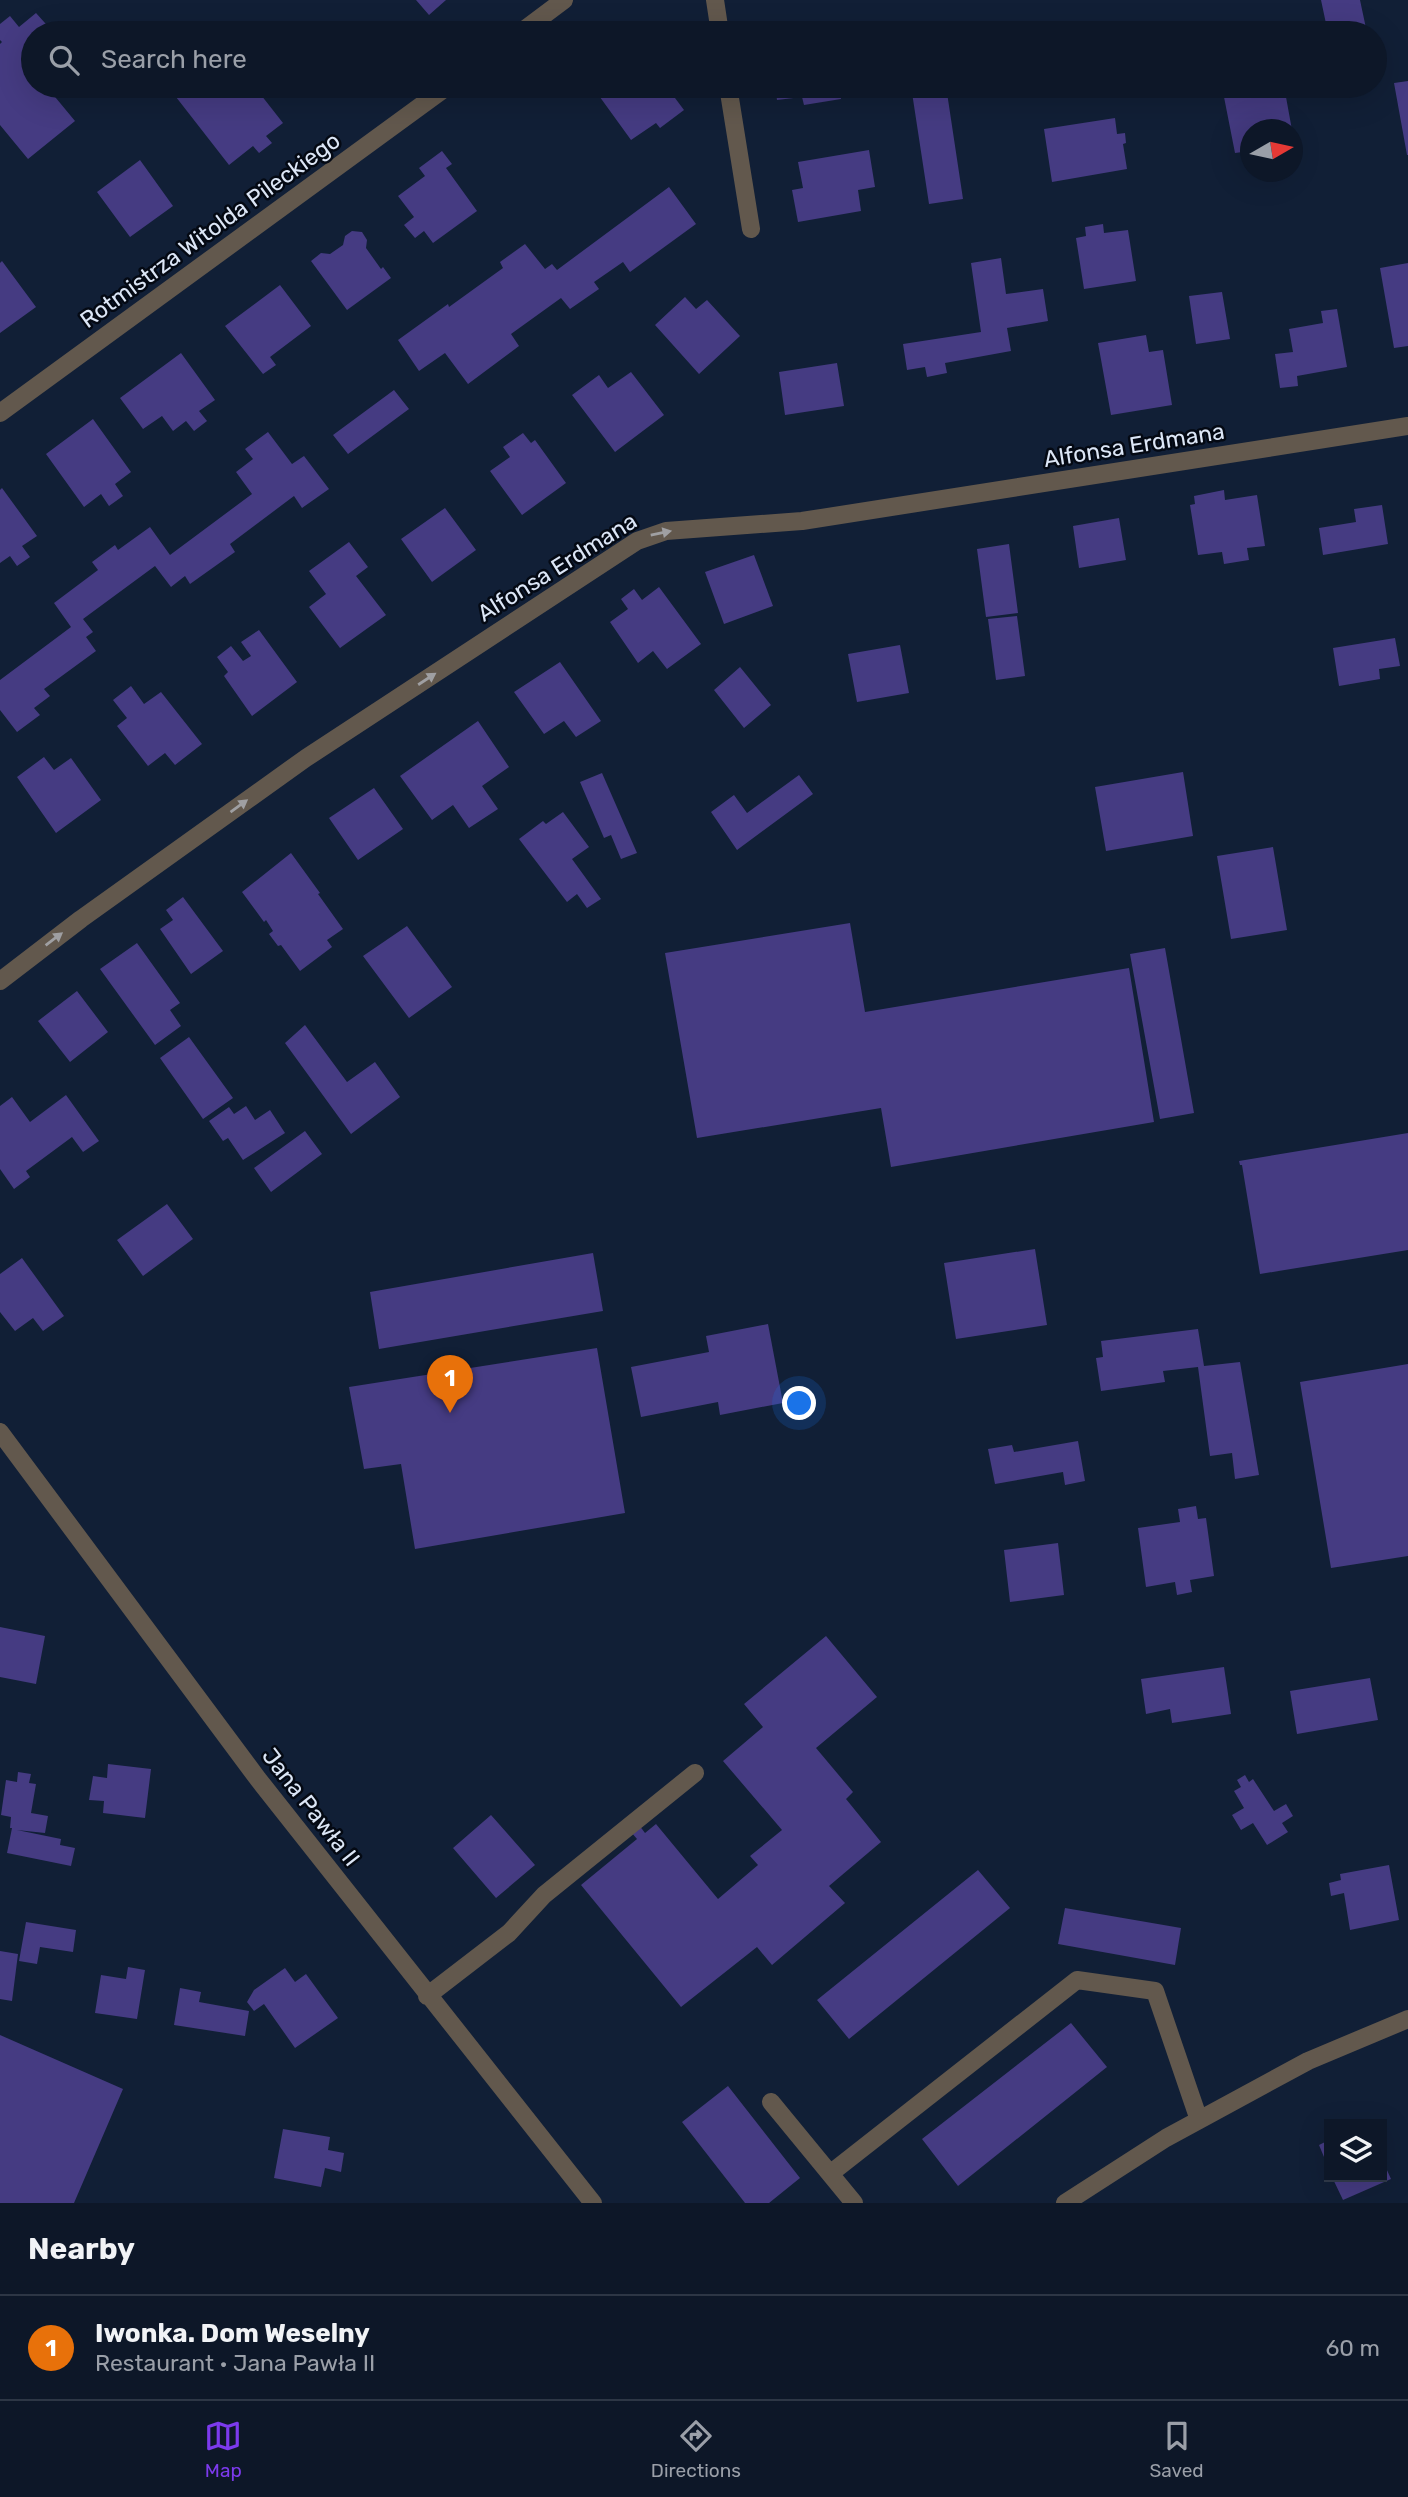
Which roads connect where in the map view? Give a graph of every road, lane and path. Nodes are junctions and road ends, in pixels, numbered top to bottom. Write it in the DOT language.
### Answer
graph roads {
  1 [pos="565,0"];
  2 [pos="715,0"];
  3 [pos="536,21"];
  4 [pos="718,21"];
  5 [pos="432,98"];
  6 [pos="730,98"];
  7 [pos="751,229"];
  8 [pos="0,413"];
  9 [pos="1408,426"];
  10 [pos="0,981"];
  11 [pos="0,1432"];
  12 [pos="695,1773"];
  13 [pos="428,1996"];
  14 [pos="1408,2019"];
  15 [pos="771,2102"];
  16 [pos="1199,2120"];
  17 [pos="831,2173"];
  18 [pos="593,2203"];
  19 [pos="853,2203"];
  20 [pos="1065,2203"];
  1 -- 3 [label="street"];
  2 -- 4 [label="street"];
  5 -- 8 [label="street, Rotmistrza Witolda Pileckiego"];
  6 -- 7 [label="street"];
  10 -- 9 [label="street, Alfonsa Erdmana, one-way"];
  11 -- 13 [label="street, Jana Pawła II"];
  12 -- 13 [label="street"];
  13 -- 18 [label="street, Jana Pawła II"];
  14 -- 16 [label="street"];
  15 -- 17 [label="street"];
  16 -- 17 [label="street"];
  16 -- 20 [label="street"];
  17 -- 19 [label="street"];
}
